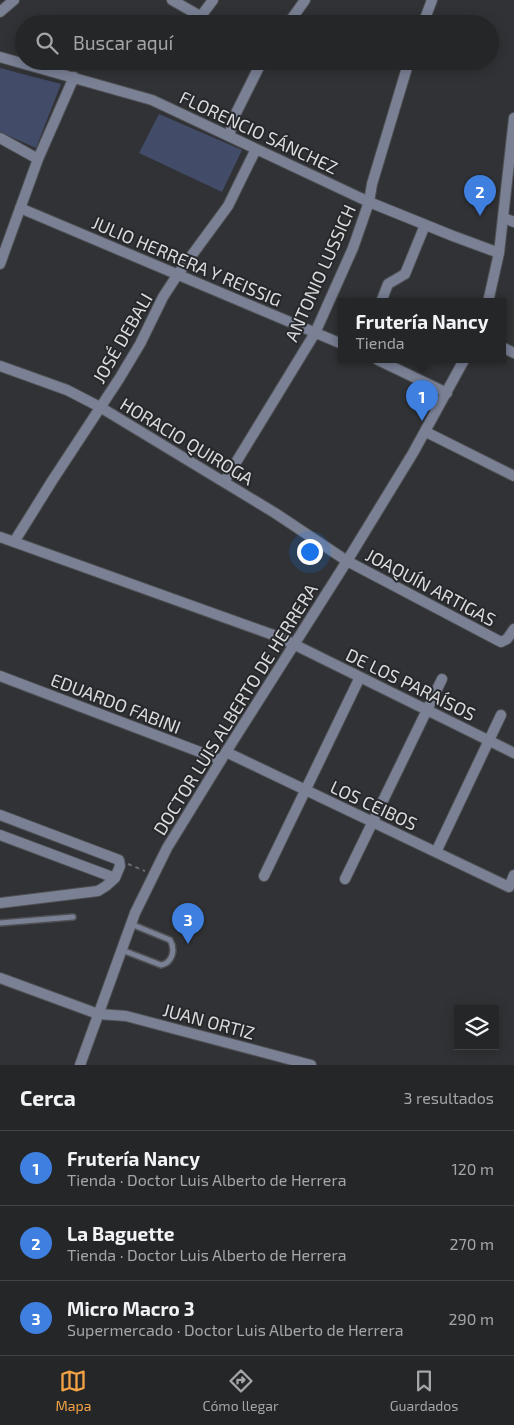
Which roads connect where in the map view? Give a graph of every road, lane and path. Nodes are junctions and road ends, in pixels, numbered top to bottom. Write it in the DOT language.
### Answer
graph roads {
  1 [pos="14,0"];
  2 [pos="172,0"];
  3 [pos="214,0"];
  4 [pos="305,0"];
  5 [pos="432,0"];
  6 [pos="0,12"];
  7 [pos="199,15"];
  8 [pos="202,15"];
  9 [pos="294,15"];
  10 [pos="426,15"];
  11 [pos="0,57"];
  12 [pos="15,61"];
  13 [pos="48,70"];
  14 [pos="258,70"];
  15 [pos="406,70"];
  16 [pos="74,77"];
  17 [pos="514,118"];
  18 [pos="229,136"];
  19 [pos="0,138"];
  20 [pos="256,149"];
  21 [pos="38,159"];
  22 [pos="370,202"];
  23 [pos="20,208"];
  24 [pos="504,218"];
  25 [pos="514,222"];
  26 [pos="425,225"];
  27 [pos="499,253"];
  28 [pos="0,264"];
  29 [pos="178,274"];
  30 [pos="383,298"];
  31 [pos="489,298"];
  32 [pos="315,333"];
  33 [pos="338,342"];
  34 [pos="384,363"];
  35 [pos="462,363"];
  36 [pos="0,366"];
  37 [pos="447,393"];
  38 [pos="100,407"];
  39 [pos="426,432"];
  40 [pos="514,476"];
  41 [pos="224,482"];
  42 [pos="0,537"];
  43 [pos="14,542"];
  44 [pos="347,561"];
  45 [pos="514,629"];
  46 [pos="294,644"];
  47 [pos="0,676"];
  48 [pos="360,677"];
  49 [pos="442,679"];
  50 [pos="427,710"];
  51 [pos="501,715"];
  52 [pos="489,740"];
  53 [pos="514,753"];
  54 [pos="223,756"];
  55 [pos="306,791"];
  56 [pos="0,815"];
  57 [pos="372,822"];
  58 [pos="0,835"];
  59 [pos="436,852"];
  60 [pos="119,860"];
  61 [pos="154,875"];
  62 [pos="514,875"];
  63 [pos="264,876"];
  64 [pos="114,878"];
  65 [pos="345,879"];
  66 [pos="0,903"];
  67 [pos="74,917"];
  68 [pos="0,923"];
  69 [pos="131,924"];
  70 [pos="122,950"];
  71 [pos="0,978"];
  72 [pos="98,1014"];
  73 [pos="80,1065"];
  74 [pos="311,1065"];
  1 -- 6 [label="street"];
  2 -- 7 [label="street"];
  3 -- 8 [label="street"];
  4 -- 9 [label="street"];
  5 -- 10 [label="street"];
  11 -- 12 [label="street, FLORENCIO SÁNCHEZ"];
  13 -- 16 [label="street, FLORENCIO SÁNCHEZ"];
  14 -- 18 [label="street"];
  15 -- 22 [label="street, ANTONIO LUSSICH"];
  16 -- 18 [label="street, FLORENCIO SÁNCHEZ"];
  16 -- 21 [label="street"];
  17 -- 24 [label="street"];
  18 -- 20 [label="street, FLORENCIO SÁNCHEZ"];
  19 -- 21 [label="street"];
  20 -- 22 [label="street, FLORENCIO SÁNCHEZ"];
  20 -- 29 [label="street, JOSÉ DEBALI"];
  21 -- 23 [label="street"];
  22 -- 26 [label="street, FLORENCIO SÁNCHEZ"];
  22 -- 32 [label="street, ANTONIO LUSSICH"];
  23 -- 28 [label="street"];
  23 -- 29 [label="street, JULIO HERRERA Y REISSIG"];
  24 -- 25 [label="street"];
  24 -- 27 [label="street"];
  26 -- 27 [label="street, FLORENCIO SÁNCHEZ"];
  26 -- 30 [label="street"];
  27 -- 31 [label="street"];
  29 -- 32 [label="street, JULIO HERRERA Y REISSIG"];
  29 -- 38 [label="street, JOSÉ DEBALI"];
  32 -- 33 [label="street, JULIO HERRERA Y REISSIG"];
  32 -- 41 [label="street, ANTONIO LUSSICH"];
  34 -- 37 [label="street"];
  35 -- 37 [label="street, DOCTOR LUIS ALBERTO DE HERRERA"];
  36 -- 38 [label="street, HORACIO QUIROGA"];
  37 -- 39 [label="street, DOCTOR LUIS ALBERTO DE HERRERA"];
  38 -- 41 [label="street, HORACIO QUIROGA"];
  38 -- 43 [label="street, JOSÉ DEBALI"];
  39 -- 40 [label="street"];
  39 -- 44 [label="street, DOCTOR LUIS ALBERTO DE HERRERA"];
  41 -- 44 [label="street, HORACIO QUIROGA"];
  42 -- 43 [label="street, DE LOS PARAÍSOS"];
  43 -- 46 [label="street, DE LOS PARAÍSOS"];
  44 -- 45 [label="street, JOAQUÍN ARTIGAS"];
  44 -- 46 [label="street, DOCTOR LUIS ALBERTO DE HERRERA"];
  46 -- 48 [label="street, DE LOS PARAÍSOS"];
  46 -- 54 [label="street, DOCTOR LUIS ALBERTO DE HERRERA"];
  47 -- 54 [label="street, EDUARDO FABINI"];
  48 -- 50 [label="street, DE LOS PARAÍSOS"];
  48 -- 55 [label="street"];
  49 -- 50 [label="street"];
  50 -- 52 [label="street, DE LOS PARAÍSOS"];
  50 -- 57 [label="street"];
  51 -- 52 [label="street"];
  52 -- 53 [label="street, DE LOS PARAÍSOS"];
  52 -- 59 [label="street"];
  54 -- 55 [label="street, LOS CEIBOS"];
  54 -- 61 [label="street, DOCTOR LUIS ALBERTO DE HERRERA"];
  55 -- 57 [label="street, LOS CEIBOS"];
  55 -- 63 [label="street"];
  56 -- 60 [label="street"];
  57 -- 59 [label="street, LOS CEIBOS"];
  57 -- 65 [label="street"];
  58 -- 64 [label="street"];
  59 -- 62 [label="street, LOS CEIBOS"];
  60 -- 61 [label="path"];
  60 -- 64 [label="street"];
  61 -- 69 [label="street, DOCTOR LUIS ALBERTO DE HERRERA"];
  64 -- 66 [label="street"];
  67 -- 68 [label="lane"];
  69 -- 70 [label="street, DOCTOR LUIS ALBERTO DE HERRERA"];
  69 -- 70 [label="lane"];
  70 -- 72 [label="street, DOCTOR LUIS ALBERTO DE HERRERA"];
  71 -- 72 [label="street, JUAN ORTIZ"];
  72 -- 73 [label="street, DOCTOR LUIS ALBERTO DE HERRERA"];
  72 -- 74 [label="street, JUAN ORTIZ"];
}
